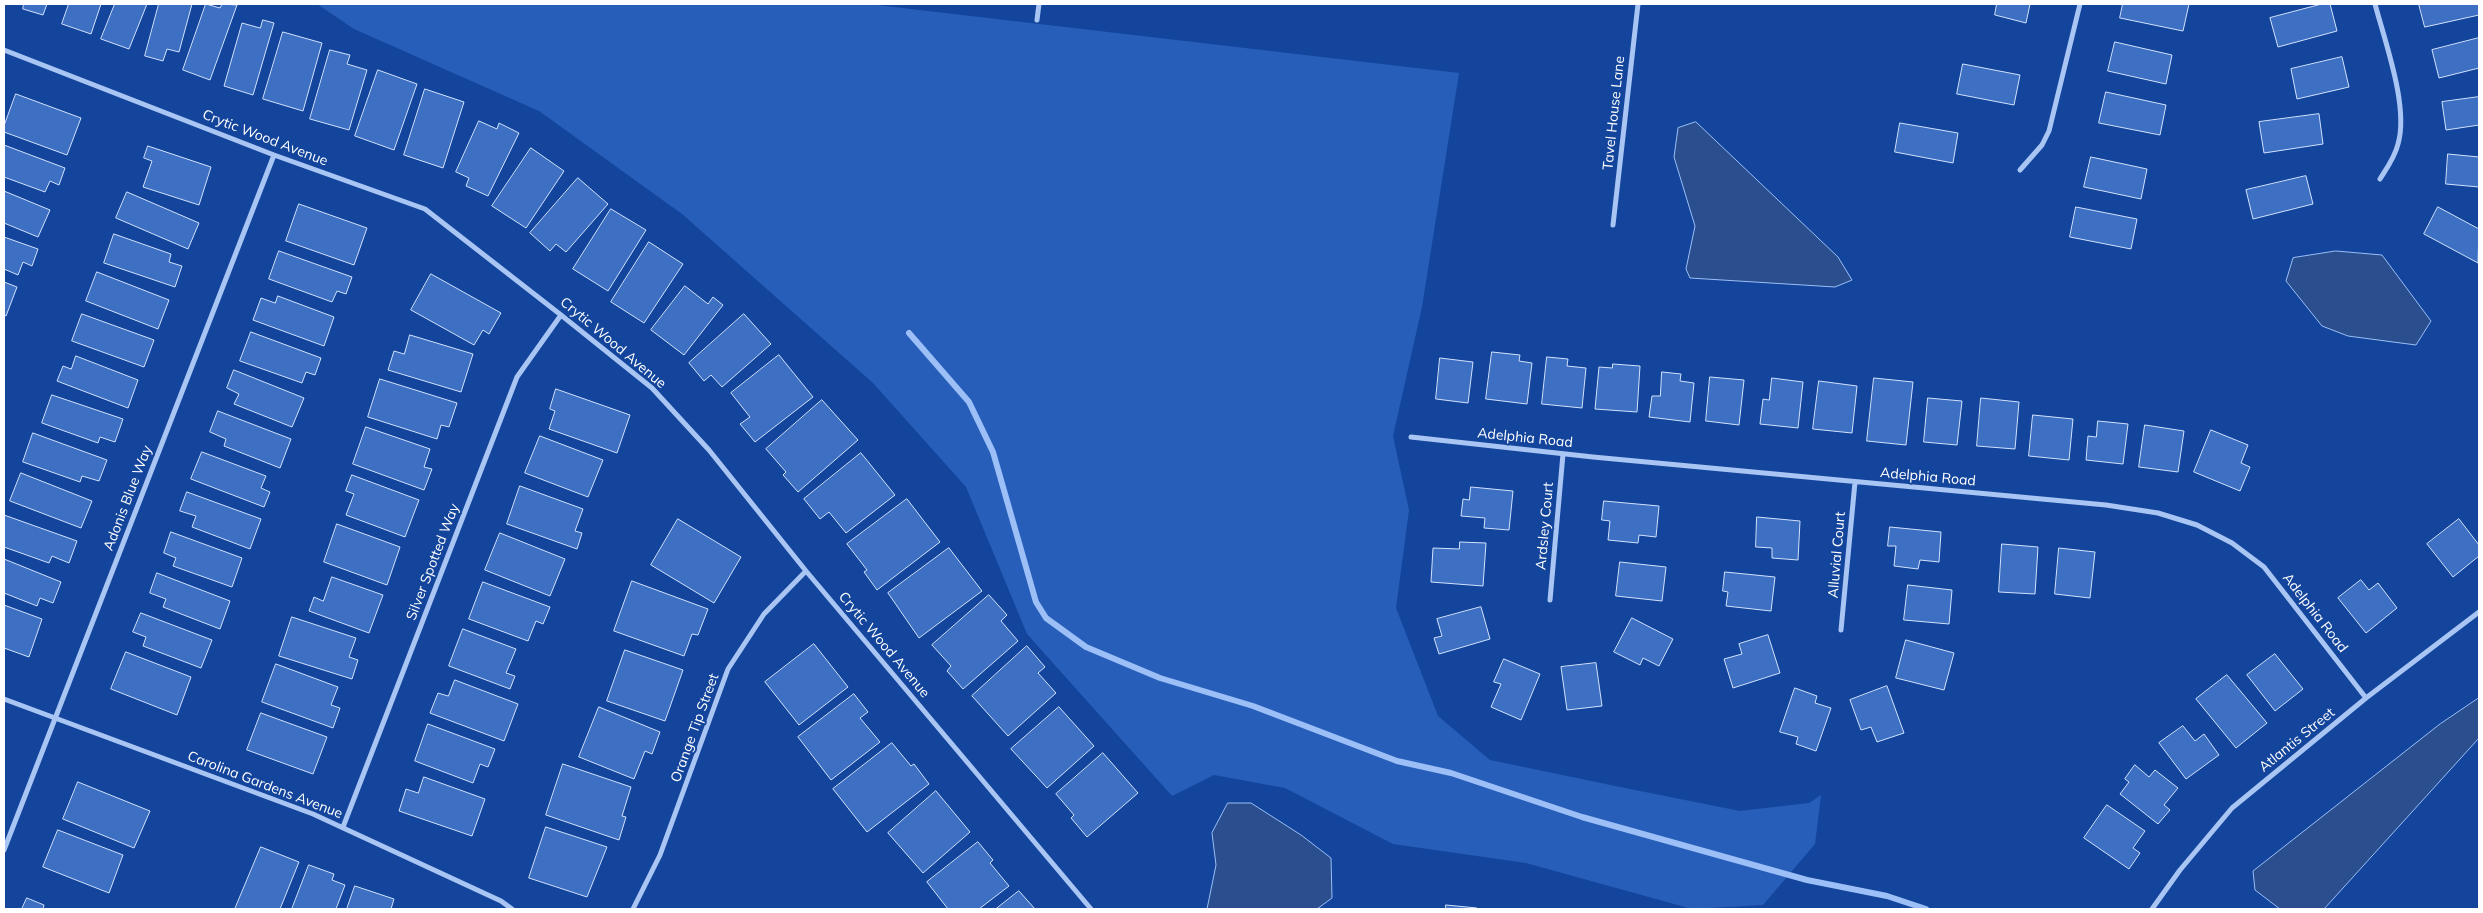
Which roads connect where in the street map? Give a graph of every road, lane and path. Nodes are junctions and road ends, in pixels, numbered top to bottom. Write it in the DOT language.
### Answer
graph roads {
  1 [pos="1039,4"];
  2 [pos="1638,4"];
  3 [pos="2080,4"];
  4 [pos="2375,4"];
  5 [pos="1038,20"];
  6 [pos="4,50"];
  7 [pos="274,155"];
  8 [pos="2020,170"];
  9 [pos="2380,178"];
  10 [pos="1613,225"];
  11 [pos="561,315"];
  12 [pos="1411,438"];
  13 [pos="1563,454"];
  14 [pos="1854,482"];
  15 [pos="806,571"];
  16 [pos="1550,600"];
  17 [pos="2479,612"];
  18 [pos="1841,630"];
  19 [pos="2366,698"];
  20 [pos="4,699"];
  21 [pos="54,718"];
  22 [pos="343,827"];
  23 [pos="4,850"];
  24 [pos="512,909"];
  25 [pos="633,909"];
  26 [pos="1091,909"];
  27 [pos="2152,909"];
  1 -- 5 [label="street"];
  2 -- 10 [label="street, Tavel House Lane"];
  3 -- 8 [label="street"];
  4 -- 9 [label="street"];
  6 -- 7 [label="street, Crytic Wood Avenue"];
  7 -- 11 [label="street, Crytic Wood Avenue"];
  7 -- 21 [label="street, Adonis Blue Way"];
  11 -- 15 [label="street, Crytic Wood Avenue"];
  11 -- 22 [label="street, Silver Spotted Way"];
  12 -- 13 [label="street, Adelphia Road"];
  13 -- 14 [label="street, Adelphia Road"];
  13 -- 16 [label="street, Ardsley Court"];
  14 -- 18 [label="street, Alluvial Court"];
  14 -- 19 [label="street, Adelphia Road"];
  15 -- 25 [label="street, Orange Tip Street"];
  15 -- 26 [label="street, Crytic Wood Avenue"];
  17 -- 19 [label="street, Atlantis Street"];
  19 -- 27 [label="street, Atlantis Street"];
  20 -- 21 [label="street, Carolina Gardens Avenue"];
  21 -- 22 [label="street, Carolina Gardens Avenue"];
  21 -- 23 [label="street, Adonis Blue Way"];
  22 -- 24 [label="street, Carolina Gardens Avenue"];
}
